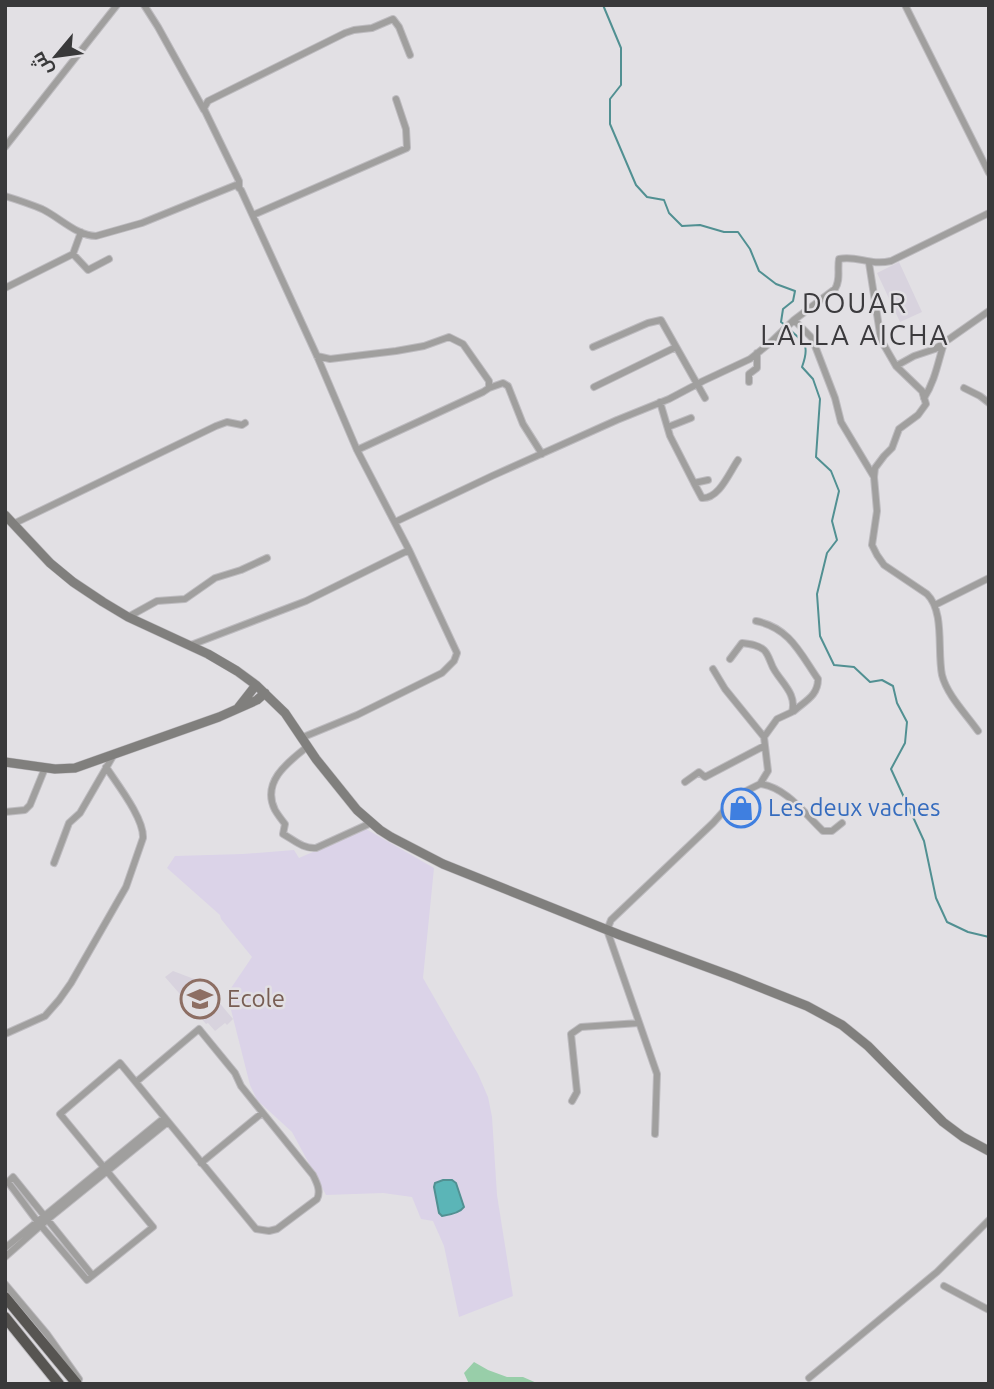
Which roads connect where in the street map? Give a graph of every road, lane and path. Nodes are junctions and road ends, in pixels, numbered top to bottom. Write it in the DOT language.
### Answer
graph roads {
  1 [pos="117,5"];
  2 [pos="144,5"];
  3 [pos="905,5"];
  4 [pos="410,55"];
  5 [pos="396,99"];
  6 [pos="205,111"];
  7 [pos="5,147"];
  8 [pos="989,173"];
  9 [pos="239,188"];
  10 [pos="5,196"];
  11 [pos="989,213"];
  12 [pos="253,215"];
  13 [pos="81,232"];
  14 [pos="73,254"];
  15 [pos="109,259"];
  16 [pos="870,263"];
  17 [pos="5,288"];
  18 [pos="989,312"];
  19 [pos="794,320"];
  20 [pos="945,342"];
  21 [pos="593,347"];
  22 [pos="676,347"];
  23 [pos="757,353"];
  24 [pos="317,356"];
  25 [pos="896,366"];
  26 [pos="749,382"];
  27 [pos="696,384"];
  28 [pos="594,387"];
  29 [pos="489,388"];
  30 [pos="964,388"];
  31 [pos="705,398"];
  32 [pos="924,398"];
  33 [pos="660,402"];
  34 [pos="989,403"];
  35 [pos="691,418"];
  36 [pos="245,423"];
  37 [pos="668,427"];
  38 [pos="357,450"];
  39 [pos="542,454"];
  40 [pos="738,460"];
  41 [pos="874,477"];
  42 [pos="708,480"];
  43 [pos="694,483"];
  44 [pos="5,514"];
  45 [pos="395,522"];
  46 [pos="13,524"];
  47 [pos="409,550"];
  48 [pos="267,558"];
  49 [pos="989,578"];
  50 [pos="935,605"];
  51 [pos="128,617"];
  52 [pos="757,621"];
  53 [pos="191,645"];
  54 [pos="730,659"];
  55 [pos="713,669"];
  56 [pos="237,671"];
  57 [pos="256,685"];
  58 [pos="265,693"];
  59 [pos="247,702"];
  60 [pos="274,702"];
  61 [pos="792,712"];
  62 [pos="978,731"];
  63 [pos="764,737"];
  64 [pos="302,738"];
  65 [pos="764,746"];
  66 [pos="307,747"];
  67 [pos="113,756"];
  68 [pos="5,762"];
  69 [pos="106,767"];
  70 [pos="45,768"];
  71 [pos="685,782"];
  72 [pos="760,784"];
  73 [pos="5,812"];
  74 [pos="371,823"];
  75 [pos="842,823"];
  76 [pos="54,863"];
  77 [pos="607,930"];
  78 [pos="639,1023"];
  79 [pos="5,1034"];
  80 [pos="136,1082"];
  81 [pos="572,1101"];
  82 [pos="262,1113"];
  83 [pos="166,1120"];
  84 [pos="655,1134"];
  85 [pos="989,1151"];
  86 [pos="201,1163"];
  87 [pos="106,1169"];
  88 [pos="42,1220"];
  89 [pos="989,1220"];
  90 [pos="5,1248"];
  91 [pos="5,1257"];
  92 [pos="5,1284"];
  93 [pos="944,1286"];
  94 [pos="5,1297"];
  95 [pos="989,1310"];
  96 [pos="5,1317"];
  97 [pos="809,1378"];
  98 [pos="60,1384"];
  99 [pos="79,1384"];
  1 -- 7 [label="street"];
  2 -- 6 [label="street"];
  3 -- 8 [label="street"];
  4 -- 6 [label="street"];
  5 -- 12 [label="street"];
  6 -- 9 [label="street"];
  9 -- 12 [label="street"];
  9 -- 13 [label="street"];
  10 -- 13 [label="street"];
  11 -- 16 [label="street"];
  12 -- 24 [label="street"];
  13 -- 14 [label="street"];
  14 -- 15 [label="street"];
  14 -- 17 [label="street"];
  16 -- 19 [label="street"];
  16 -- 25 [label="street"];
  18 -- 20 [label="street"];
  19 -- 23 [label="street"];
  19 -- 41 [label="street"];
  20 -- 25 [label="street"];
  20 -- 32 [label="street"];
  21 -- 22 [label="street"];
  22 -- 27 [label="street"];
  22 -- 28 [label="street"];
  23 -- 26 [label="street"];
  23 -- 27 [label="street"];
  24 -- 29 [label="street"];
  24 -- 38 [label="street"];
  25 -- 32 [label="street"];
  27 -- 31 [label="street"];
  27 -- 33 [label="street"];
  29 -- 38 [label="street"];
  29 -- 39 [label="street"];
  30 -- 34 [label="street"];
  32 -- 41 [label="street"];
  33 -- 37 [label="street"];
  33 -- 39 [label="street"];
  35 -- 37 [label="street"];
  36 -- 46 [label="street"];
  37 -- 43 [label="street"];
  38 -- 45 [label="street"];
  39 -- 45 [label="street"];
  40 -- 43 [label="street"];
  41 -- 50 [label="street"];
  42 -- 43 [label="street"];
  44 -- 46 [label="main road"];
  45 -- 47 [label="street"];
  46 -- 51 [label="main road"];
  47 -- 53 [label="street"];
  47 -- 64 [label="street"];
  48 -- 51 [label="street"];
  49 -- 50 [label="street"];
  50 -- 62 [label="street"];
  51 -- 53 [label="main road"];
  52 -- 61 [label="street"];
  53 -- 56 [label="main road"];
  54 -- 61 [label="street"];
  55 -- 63 [label="street"];
  56 -- 57 [label="main road"];
  56 -- 59 [label="main road"];
  57 -- 58 [label="main road"];
  57 -- 59 [label="main road"];
  58 -- 59 [label="main road"];
  58 -- 60 [label="main road"];
  59 -- 60 [label="main road"];
  59 -- 67 [label="main road"];
  60 -- 64 [label="main road"];
  61 -- 63 [label="street"];
  63 -- 65 [label="street"];
  64 -- 66 [label="main road"];
  65 -- 71 [label="street"];
  65 -- 72 [label="street"];
  66 -- 74 [label="main road"];
  66 -- 74 [label="street"];
  67 -- 69 [label="street"];
  67 -- 70 [label="main road"];
  68 -- 70 [label="main road"];
  69 -- 76 [label="street"];
  69 -- 79 [label="street"];
  70 -- 73 [label="street"];
  72 -- 75 [label="street"];
  72 -- 77 [label="street"];
  74 -- 77 [label="main road"];
  77 -- 78 [label="street"];
  77 -- 85 [label="main road"];
  78 -- 81 [label="street"];
  78 -- 84 [label="street"];
  80 -- 82 [label="street"];
  80 -- 83 [label="street"];
  80 -- 87 [label="street"];
  82 -- 86 [label="street"];
  82 -- 86 [label="street"];
  83 -- 86 [label="street"];
  83 -- 87 [label="street"];
  87 -- 88 [label="street"];
  87 -- 88 [label="street"];
  88 -- 88 [label="street"];
  88 -- 90 [label="street"];
  88 -- 91 [label="street"];
  89 -- 97 [label="street"];
  92 -- 99 [label="street"];
  93 -- 95 [label="street"];
  94 -- 99 [label="highway"];
  96 -- 98 [label="highway"];
}
